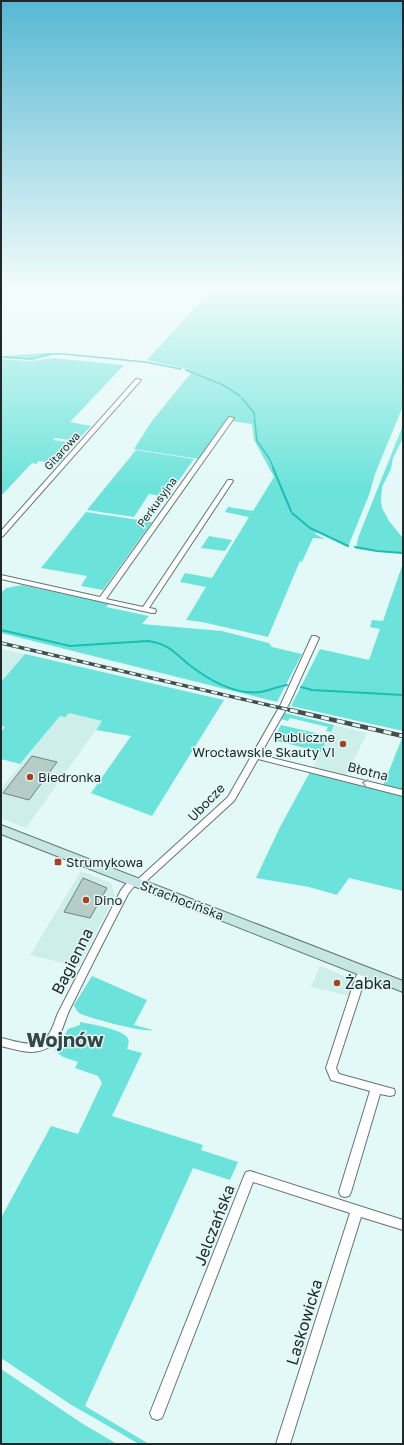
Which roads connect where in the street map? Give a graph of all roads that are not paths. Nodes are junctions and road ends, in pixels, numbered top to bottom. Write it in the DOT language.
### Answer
graph roads {
  1 [pos="138,380"];
  2 [pos="231,418"];
  3 [pos="230,481"];
  4 [pos="1,535"];
  5 [pos="1,577"];
  6 [pos="102,599"];
  7 [pos="315,638"];
  8 [pos="256,756"];
  9 [pos="403,793"];
  10 [pos="1,829"];
  11 [pos="136,882"];
  12 [pos="364,972"];
  13 [pos="403,987"];
  14 [pos="1,1042"];
  15 [pos="376,1088"];
  16 [pos="390,1092"];
  17 [pos="345,1192"];
  18 [pos="357,1210"];
  19 [pos="403,1225"];
  20 [pos="157,1413"];
  21 [pos="283,1444"];
  1 -- 4 [label="street, Gitarowa"];
  2 -- 6 [label="street, Perkusyjna"];
  3 -- 6 [label="street"];
  5 -- 6 [label="street"];
  7 -- 8 [label="street, Ubocze"];
  9 -- 8 [label="street, Błotna, one-way"];
  8 -- 11 [label="street, Ubocze"];
  10 -- 11 [label="main road, Strachocińska"];
  11 -- 12 [label="main road, Strachocińska"];
  11 -- 14 [label="street, Bagienna"];
  12 -- 13 [label="main road, Strachocińska"];
  12 -- 15 [label="street"];
  15 -- 16 [label="street"];
  15 -- 17 [label="street"];
  18 -- 19 [label="street, Jelczańska"];
  18 -- 20 [label="street, Jelczańska"];
  18 -- 21 [label="street, Laskowicka"];
}
